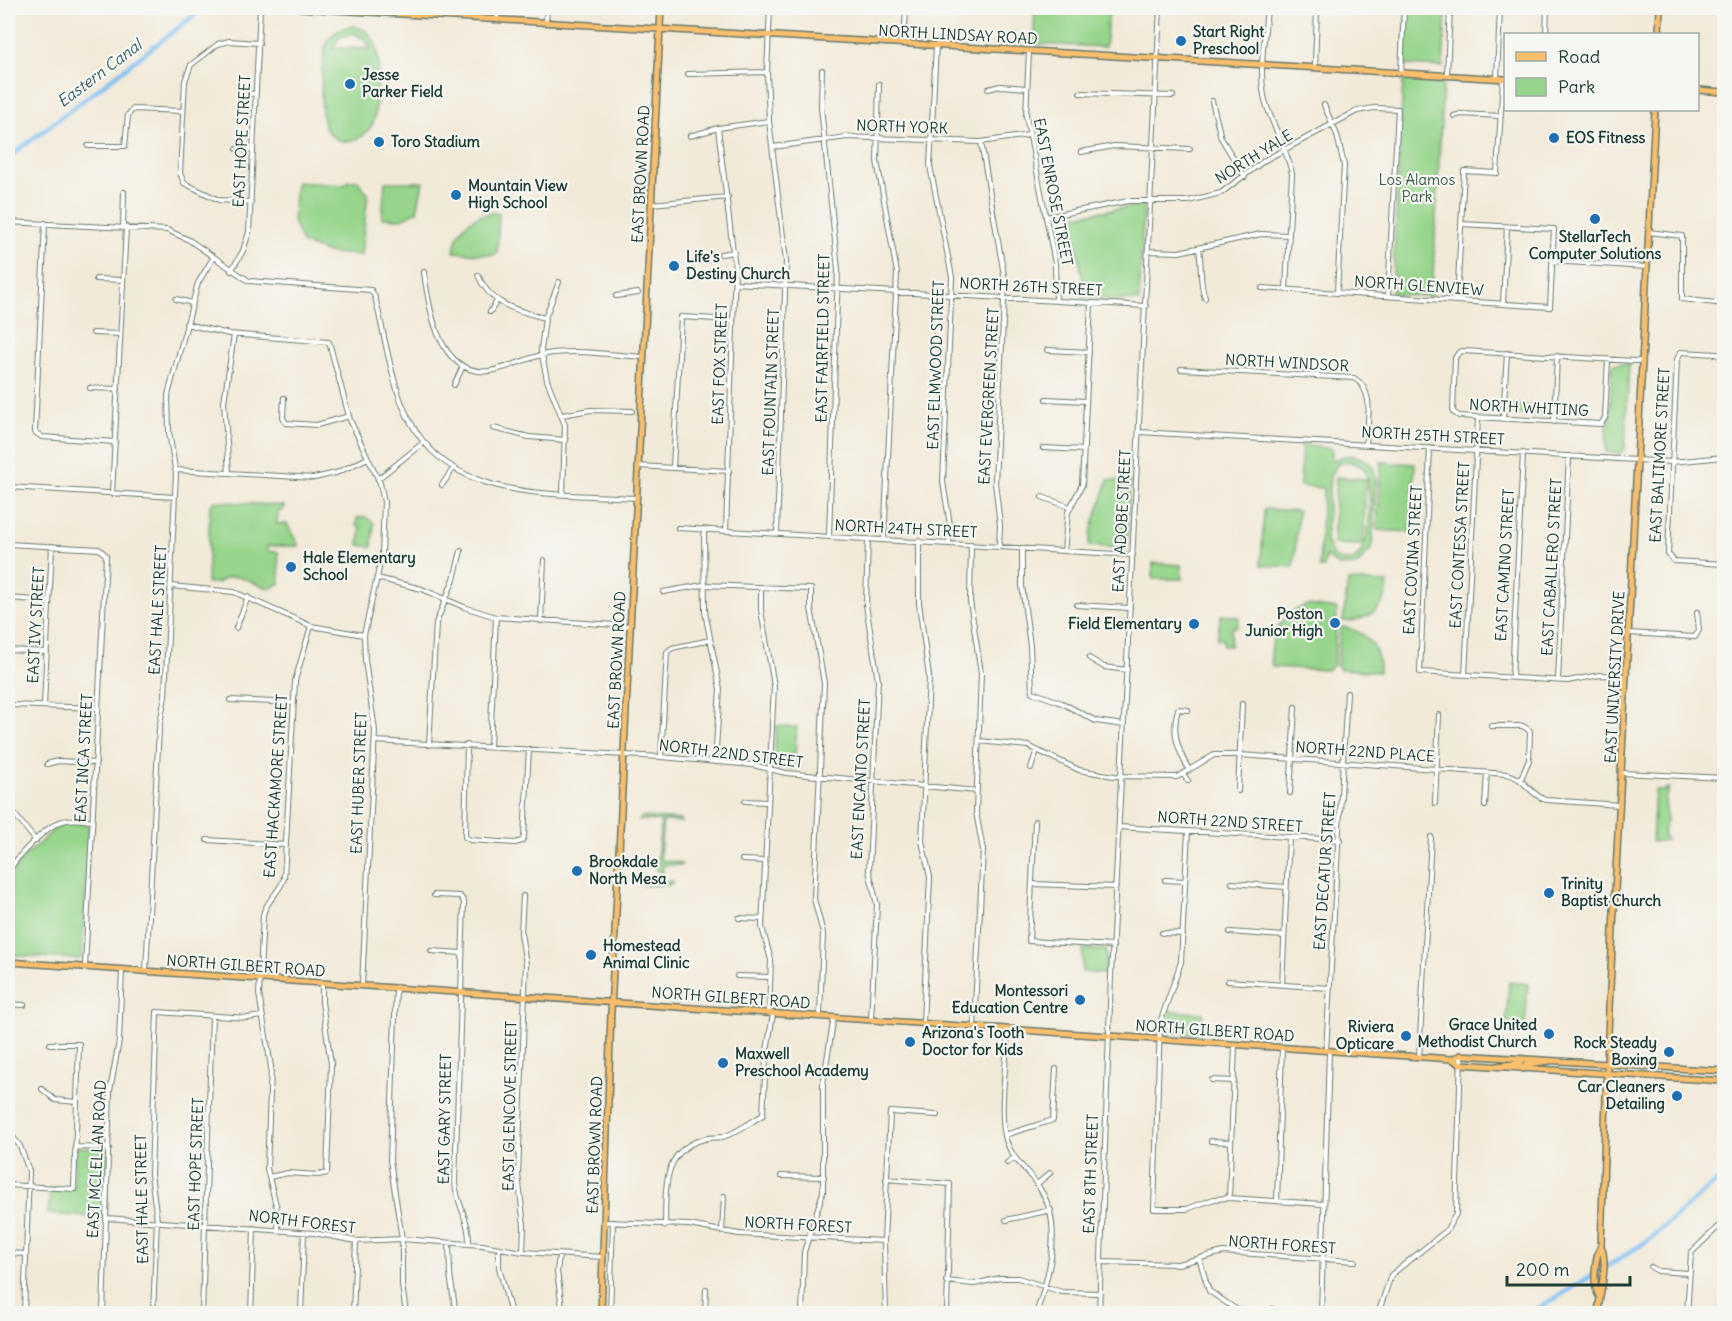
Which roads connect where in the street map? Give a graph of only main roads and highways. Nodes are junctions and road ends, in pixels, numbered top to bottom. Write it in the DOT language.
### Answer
graph roads {
  1 [pos="302,8"];
  2 [pos="661,8"];
  3 [pos="1660,8"];
  4 [pos="339,9"];
  5 [pos="391,10"];
  6 [pos="660,29"];
  7 [pos="1659,33"];
  8 [pos="1502,78"];
  9 [pos="1699,90"];
  10 [pos="1725,92"];
  11 [pos="1655,111"];
  12 [pos="8,962"];
  13 [pos="612,1002"];
  14 [pos="1452,1059"];
  15 [pos="1523,1059"];
  16 [pos="1551,1061"];
  17 [pos="1607,1064"];
  18 [pos="1496,1067"];
  19 [pos="1680,1068"];
  20 [pos="1523,1069"];
  21 [pos="1725,1071"];
  22 [pos="1606,1075"];
  23 [pos="1679,1078"];
  24 [pos="1725,1081"];
  25 [pos="1600,1246"];
  26 [pos="1599,1296"];
  27 [pos="601,1314"];
  28 [pos="1598,1314"];
  1 -- 4 [label="main road, NORTH LINDSAY ROAD"];
  2 -- 6 [label="main road, EAST BROWN ROAD"];
  3 -- 7 [label="main road"];
  4 -- 5 [label="main road, NORTH LINDSAY ROAD"];
  5 -- 6 [label="main road, NORTH LINDSAY ROAD"];
  6 -- 8 [label="main road, NORTH LINDSAY ROAD"];
  6 -- 13 [label="main road, EAST BROWN ROAD"];
  9 -- 10 [label="main road"];
  11 -- 17 [label="main road, EAST UNIVERSITY DRIVE"];
  12 -- 13 [label="main road, NORTH GILBERT ROAD"];
  13 -- 14 [label="main road, NORTH GILBERT ROAD"];
  13 -- 27 [label="main road, EAST BROWN ROAD"];
  14 -- 15 [label="main road, NORTH GILBERT ROAD"];
  14 -- 18 [label="main road, NORTH GILBERT ROAD"];
  15 -- 16 [label="main road, NORTH GILBERT ROAD"];
  15 -- 18 [label="main road"];
  16 -- 17 [label="main road, NORTH GILBERT ROAD"];
  16 -- 20 [label="main road"];
  17 -- 19 [label="main road, NORTH GILBERT ROAD"];
  17 -- 22 [label="main road, EAST UNIVERSITY DRIVE"];
  18 -- 20 [label="main road, NORTH GILBERT ROAD"];
  19 -- 21 [label="main road, NORTH GILBERT ROAD"];
  19 -- 23 [label="main road"];
  20 -- 22 [label="main road, NORTH GILBERT ROAD"];
  22 -- 23 [label="main road, NORTH GILBERT ROAD"];
  22 -- 25 [label="main road, EAST UNIVERSITY DRIVE"];
  23 -- 24 [label="main road, NORTH GILBERT ROAD"];
  25 -- 26 [label="main road, EAST UNIVERSITY DRIVE"];
  25 -- 26 [label="main road, EAST UNIVERSITY DRIVE"];
  26 -- 28 [label="main road, EAST UNIVERSITY DRIVE"];
}
